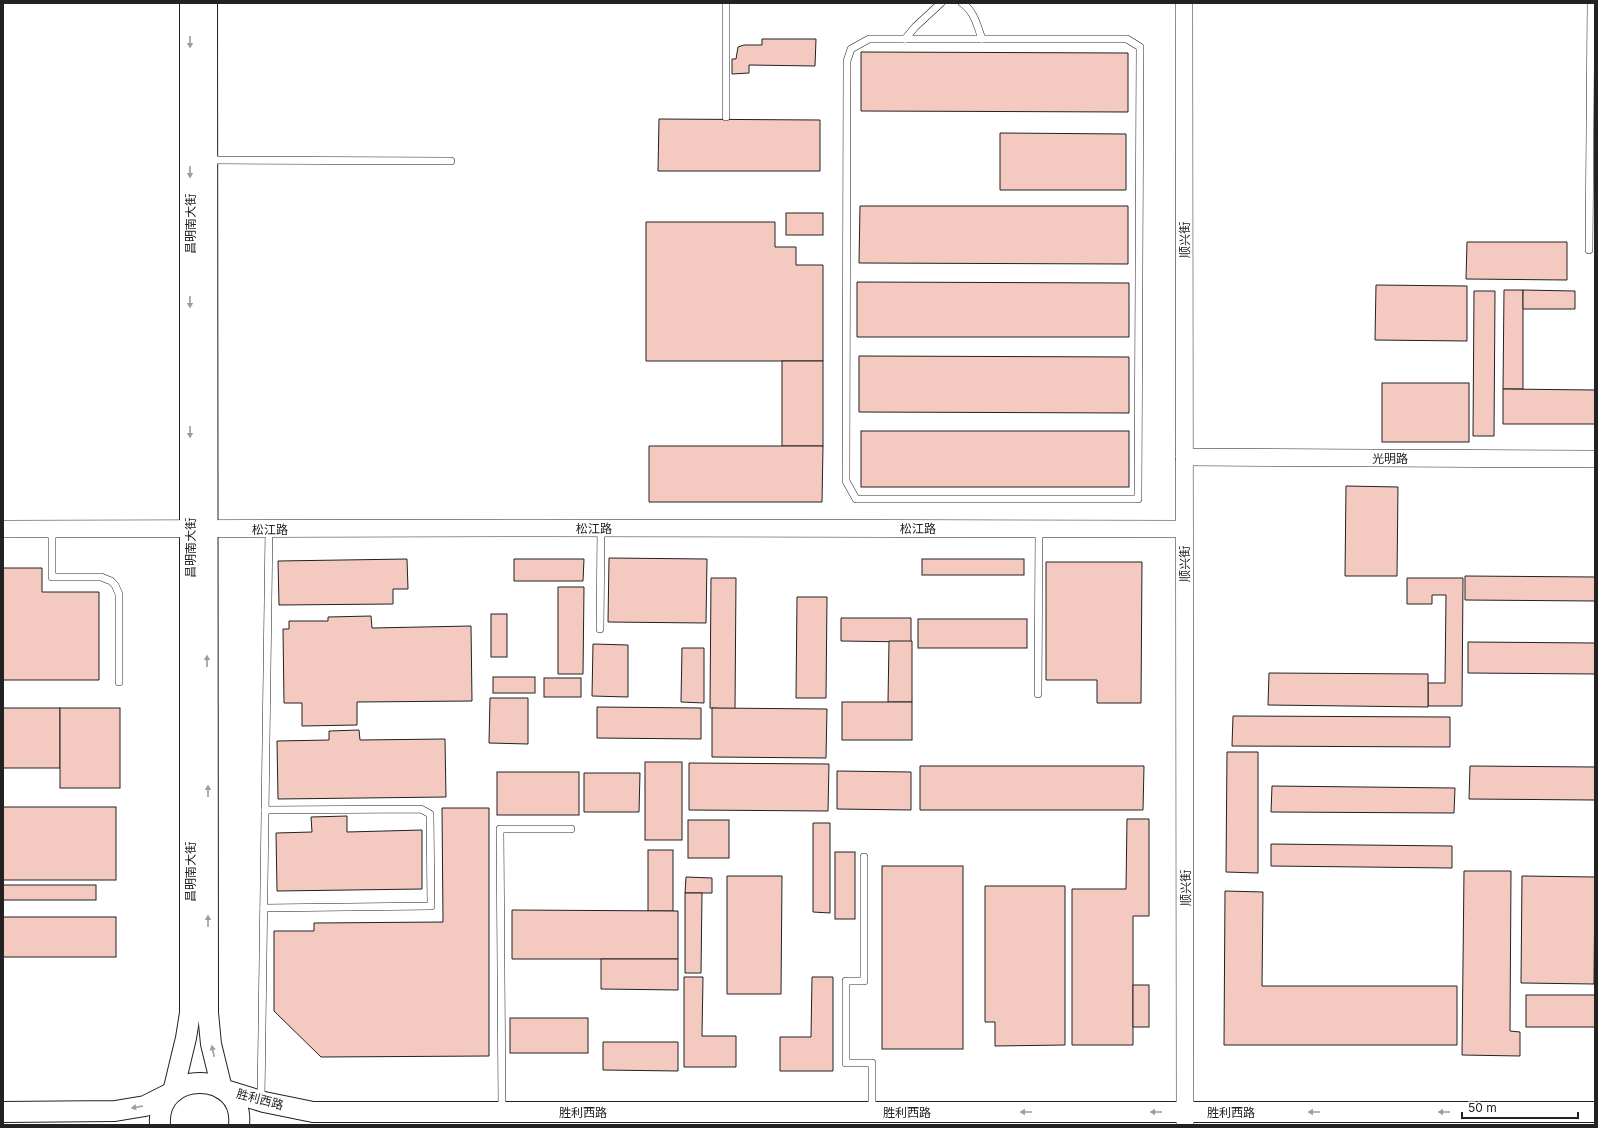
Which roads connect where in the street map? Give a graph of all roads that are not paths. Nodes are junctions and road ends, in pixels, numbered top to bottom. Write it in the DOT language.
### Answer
graph roads {
  1 [pos="190,3"];
  2 [pos="207,3"];
  3 [pos="726,3"];
  4 [pos="941,3"];
  5 [pos="962,3"];
  6 [pos="1184,3"];
  7 [pos="1591,3"];
  8 [pos="905,39"];
  9 [pos="982,39"];
  10 [pos="726,118"];
  11 [pos="207,160"];
  12 [pos="451,161"];
  13 [pos="1589,250"];
  14 [pos="1184,457"];
  15 [pos="1595,459"];
  16 [pos="601,528"];
  17 [pos="3,529"];
  18 [pos="52,529"];
  19 [pos="199,529"];
  20 [pos="269,529"];
  21 [pos="1039,529"];
  22 [pos="1184,529"];
  23 [pos="600,629"];
  24 [pos="119,682"];
  25 [pos="1038,694"];
  26 [pos="265,810"];
  27 [pos="571,829"];
  28 [pos="864,857"];
  29 [pos="264,908"];
  30 [pos="222,1089"];
  31 [pos="173,1092"];
  32 [pos="261,1101"];
  33 [pos="3,1112"];
  34 [pos="502,1112"];
  35 [pos="872,1112"];
  36 [pos="1595,1112"];
  37 [pos="1185,1118"];
  38 [pos="160,1125"];
  39 [pos="239,1125"];
  1 -- 19 [label="main road, 昌明南大街, one-way"];
  2 -- 11 [label="main road, 昌明南大街"];
  3 -- 10 [label="lane"];
  4 -- 8 [label="lane"];
  5 -- 9 [label="lane"];
  6 -- 14 [label="street, 顺兴街"];
  7 -- 13 [label="lane"];
  8 -- 9 [label="lane"];
  8 -- 9 [label="lane"];
  11 -- 12 [label="lane"];
  11 -- 19 [label="main road, 昌明南大街"];
  14 -- 15 [label="street, 光明路"];
  14 -- 22 [label="street, 顺兴街"];
  16 -- 20 [label="street, 松江路"];
  16 -- 21 [label="street, 松江路"];
  16 -- 23 [label="lane"];
  17 -- 18 [label="street, 松江路"];
  18 -- 19 [label="street, 松江路"];
  18 -- 24 [label="lane"];
  19 -- 20 [label="street, 松江路"];
  30 -- 19 [label="main road, 昌明南大街, one-way"];
  19 -- 31 [label="main road, 昌明南大街"];
  20 -- 26 [label="lane"];
  21 -- 22 [label="street, 松江路"];
  21 -- 25 [label="lane"];
  22 -- 37 [label="street, 顺兴街"];
  26 -- 29 [label="lane"];
  26 -- 29 [label="lane"];
  27 -- 34 [label="lane"];
  28 -- 35 [label="lane"];
  29 -- 32 [label="lane"];
  30 -- 31 [label="main road, 胜利西路"];
  30 -- 32 [label="main road, 胜利西路"];
  30 -- 39 [label="main road"];
  31 -- 33 [label="main road, one-way"];
  31 -- 38 [label="main road, 昌明南大街"];
  32 -- 34 [label="main road, 胜利西路"];
  34 -- 35 [label="main road, 胜利西路"];
  37 -- 35 [label="main road, 胜利西路, one-way"];
  36 -- 37 [label="main road, 胜利西路, one-way"];
}
